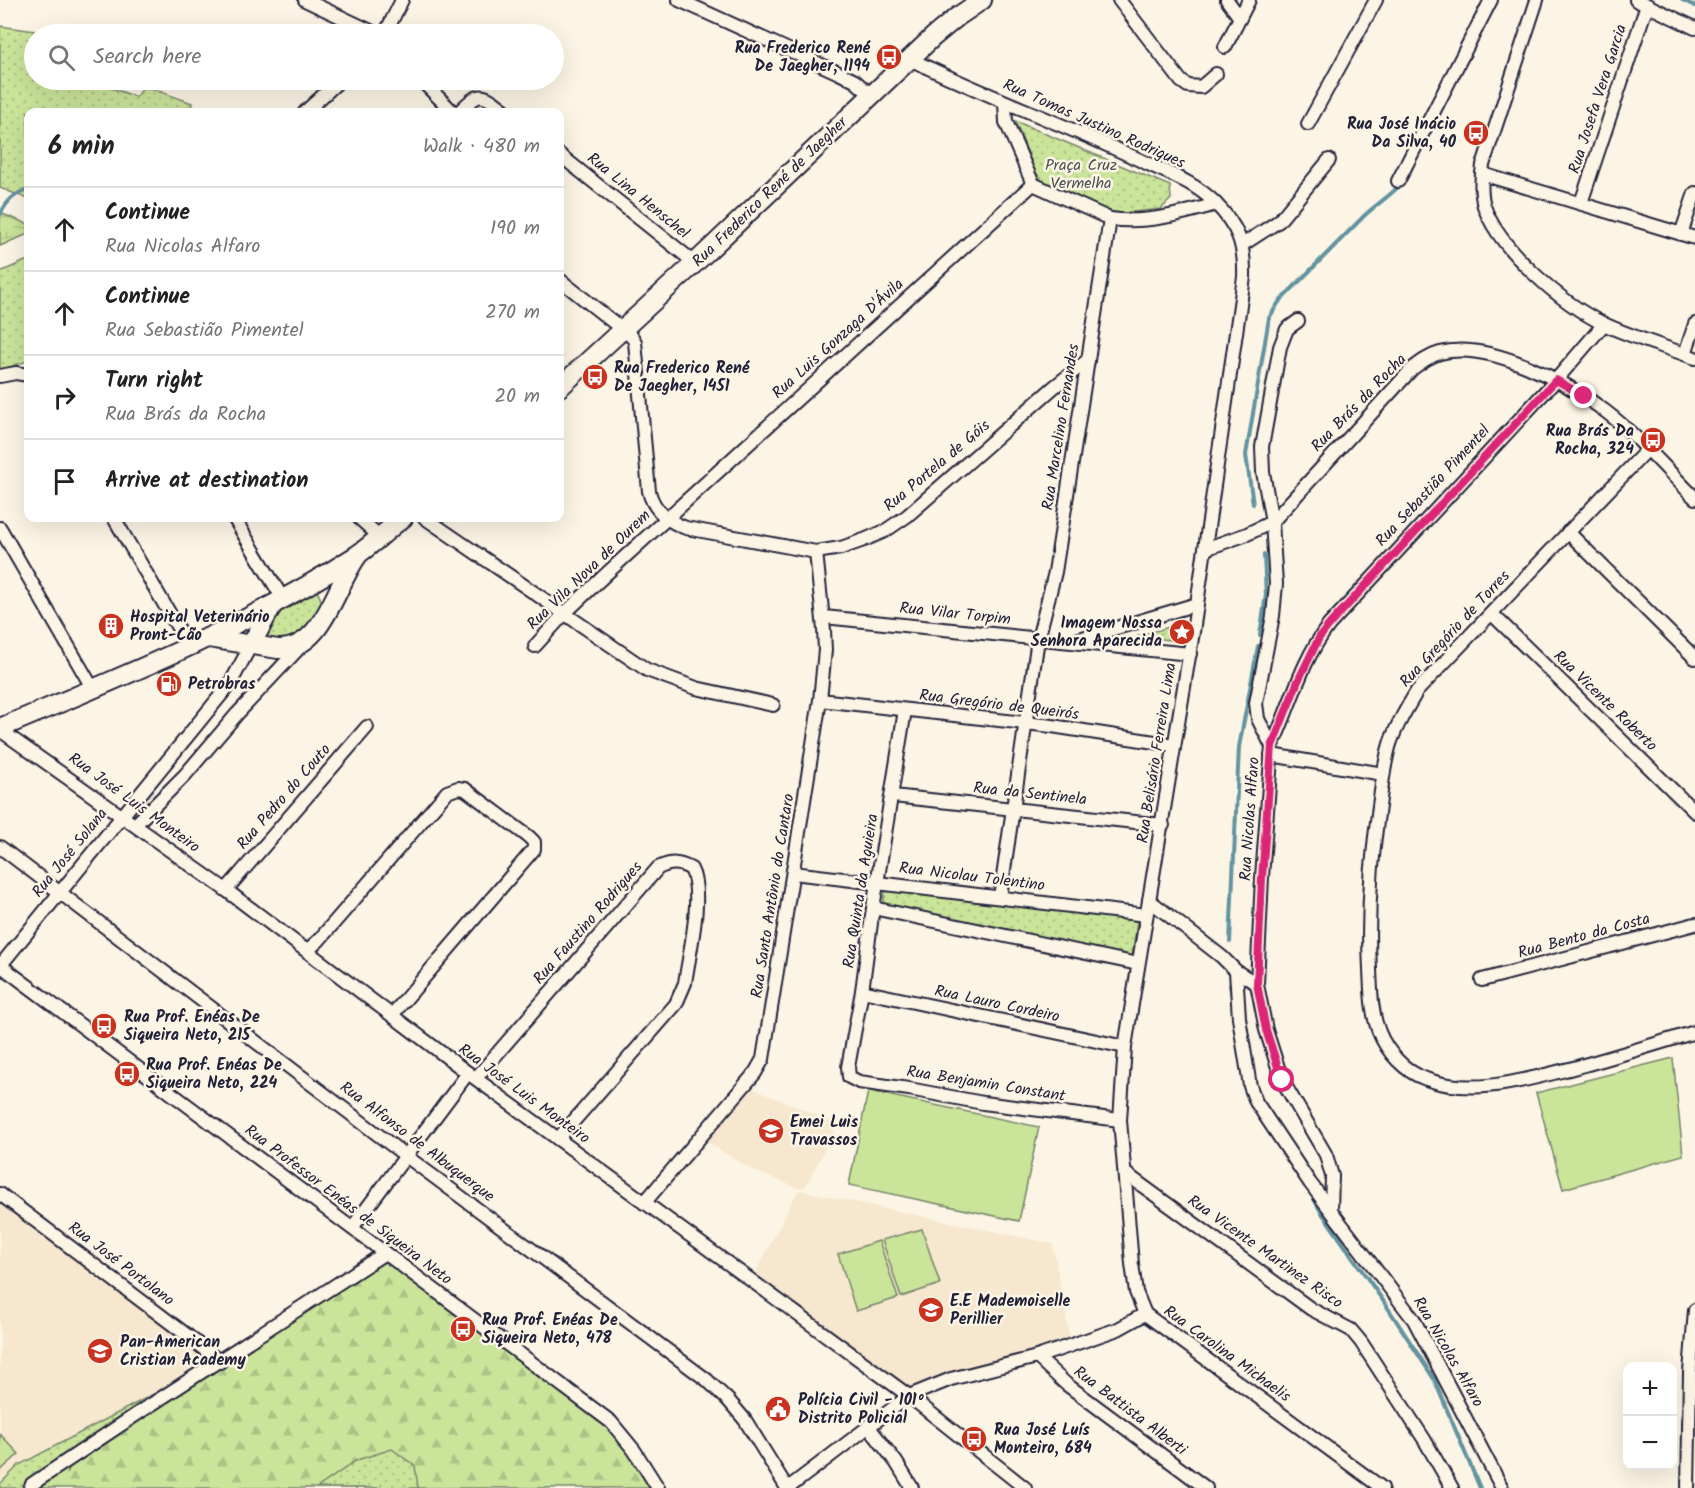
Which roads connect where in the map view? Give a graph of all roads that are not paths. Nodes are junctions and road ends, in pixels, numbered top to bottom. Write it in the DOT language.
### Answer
graph roads {
  1 [pos="304,0"];
  2 [pos="402,0"];
  3 [pos="679,0"];
  4 [pos="982,0"];
  5 [pos="1119,0"];
  6 [pos="1227,0"];
  7 [pos="1249,0"];
  8 [pos="1376,0"];
  9 [pos="1491,0"];
  10 [pos="1537,0"];
  11 [pos="1642,2"];
  12 [pos="1240,18"];
  13 [pos="355,24"];
  14 [pos="390,24"];
  15 [pos="1695,28"];
  16 [pos="1225,47"];
  17 [pos="910,59"];
  18 [pos="1216,74"];
  19 [pos="329,90"];
  20 [pos="431,90"];
  21 [pos="870,95"];
  22 [pos="1005,103"];
  23 [pos="309,108"];
  24 [pos="449,108"];
  25 [pos="463,108"];
  26 [pos="502,108"];
  27 [pos="1308,124"];
  28 [pos="564,158"];
  29 [pos="1329,160"];
  30 [pos="1482,174"];
  31 [pos="1398,181"];
  32 [pos="1033,184"];
  33 [pos="1695,193"];
  34 [pos="1581,203"];
  35 [pos="1216,204"];
  36 [pos="1110,219"];
  37 [pos="1681,234"];
  38 [pos="1695,238"];
  39 [pos="1242,245"];
  40 [pos="696,263"];
  41 [pos="564,283"];
  42 [pos="1298,321"];
  43 [pos="1604,324"];
  44 [pos="1695,324"];
  45 [pos="624,330"];
  46 [pos="1690,356"];
  47 [pos="1088,360"];
  48 [pos="24,374"];
  49 [pos="0,376"];
  50 [pos="1556,380"];
  51 [pos="564,383"];
  52 [pos="1647,450"];
  53 [pos="1695,498"];
  54 [pos="666,518"];
  55 [pos="116,522"];
  56 [pos="236,522"];
  57 [pos="363,522"];
  58 [pos="398,522"];
  59 [pos="431,522"];
  60 [pos="1272,522"];
  61 [pos="0,528"];
  62 [pos="1568,532"];
  63 [pos="379,536"];
  64 [pos="1204,549"];
  65 [pos="816,552"];
  66 [pos="359,553"];
  67 [pos="299,589"];
  68 [pos="278,602"];
  69 [pos="1197,604"];
  70 [pos="564,614"];
  71 [pos="1492,614"];
  72 [pos="824,617"];
  73 [pos="321,623"];
  74 [pos="208,638"];
  75 [pos="1038,639"];
  76 [pos="1069,642"];
  77 [pos="303,644"];
  78 [pos="188,645"];
  79 [pos="251,645"];
  80 [pos="536,646"];
  81 [pos="1190,654"];
  82 [pos="1695,658"];
  83 [pos="93,689"];
  84 [pos="820,700"];
  85 [pos="773,705"];
  86 [pos="905,710"];
  87 [pos="1025,723"];
  88 [pos="367,727"];
  89 [pos="0,729"];
  90 [pos="1174,745"];
  91 [pos="1272,751"];
  92 [pos="1383,774"];
  93 [pos="893,796"];
  94 [pos="1013,809"];
  95 [pos="1695,812"];
  96 [pos="122,814"];
  97 [pos="136,824"];
  98 [pos="1163,825"];
  99 [pos="0,847"];
  100 [pos="793,873"];
  101 [pos="878,882"];
  102 [pos="226,890"];
  103 [pos="60,892"];
  104 [pos="1000,897"];
  105 [pos="1149,900"];
  106 [pos="873,908"];
  107 [pos="1146,915"];
  108 [pos="1695,924"];
  109 [pos="307,951"];
  110 [pos="1138,964"];
  111 [pos="0,966"];
  112 [pos="1236,971"];
  113 [pos="1482,980"];
  114 [pos="1257,984"];
  115 [pos="862,990"];
  116 [pos="392,1015"];
  117 [pos="1695,1032"];
  118 [pos="1125,1047"];
  119 [pos="472,1076"];
  120 [pos="849,1077"];
  121 [pos="1120,1120"];
  122 [pos="558,1140"];
  123 [pos="406,1156"];
  124 [pos="1125,1173"];
  125 [pos="0,1194"];
  126 [pos="644,1203"];
  127 [pos="1331,1210"];
  128 [pos="352,1228"];
  129 [pos="386,1253"];
  130 [pos="1695,1310"];
  131 [pos="1145,1314"];
  132 [pos="1037,1357"];
  133 [pos="220,1362"];
  134 [pos="909,1396"];
  135 [pos="868,1426"];
  136 [pos="30,1488"];
  137 [pos="658,1488"];
  138 [pos="788,1488"];
  139 [pos="912,1488"];
  140 [pos="1025,1488"];
  141 [pos="1206,1488"];
  142 [pos="1382,1488"];
  143 [pos="1452,1488"];
  144 [pos="1502,1488"];
  145 [pos="1688,1488"];
  1 -- 13 [label="street"];
  2 -- 14 [label="street"];
  3 -- 21 [label="street"];
  4 -- 17 [label="main road, Rua Frederico René de Jaegher"];
  5 -- 18 [label="street"];
  6 -- 12 [label="street"];
  7 -- 12 [label="street"];
  8 -- 27 [label="street"];
  9 -- 31 [label="street"];
  10 -- 30 [label="street"];
  11 -- 15 [label="street"];
  11 -- 34 [label="street, Rua Josefa Vera Garcia"];
  12 -- 16 [label="street"];
  17 -- 21 [label="main road, Rua Frederico René de Jaegher"];
  17 -- 22 [label="street, Rua Tomas Justino Rodrigues"];
  19 -- 23 [label="street"];
  20 -- 24 [label="street"];
  21 -- 40 [label="main road, Rua Frederico René de Jaegher"];
  22 -- 32 [label="street"];
  22 -- 35 [label="street, Rua Tomas Justino Rodrigues"];
  25 -- 26 [label="street"];
  28 -- 40 [label="street, Rua Lina Henschel"];
  29 -- 39 [label="street"];
  30 -- 34 [label="street"];
  30 -- 43 [label="street"];
  32 -- 36 [label="street"];
  32 -- 54 [label="street, Rua Luis Gonzaga D'Ávila"];
  33 -- 37 [label="street"];
  34 -- 37 [label="street"];
  35 -- 36 [label="street"];
  35 -- 39 [label="street, Rua Tomas Justino Rodrigues"];
  36 -- 47 [label="street, Rua Marcelino Fernandes"];
  37 -- 38 [label="street"];
  39 -- 64 [label="street, Rua Belisário Ferreira Lima"];
  40 -- 45 [label="main road, Rua Frederico René de Jaegher"];
  41 -- 45 [label="street"];
  42 -- 60 [label="street, Rua Nicolas Alfaro"];
  43 -- 46 [label="street"];
  43 -- 50 [label="street, Rua Sebastião Pimentel"];
  44 -- 46 [label="street"];
  45 -- 51 [label="main road, Rua Frederico René de Jaegher"];
  45 -- 54 [label="street"];
  47 -- 65 [label="street, Rua Portela de Góis"];
  47 -- 75 [label="street, Rua Marcelino Fernandes"];
  48 -- 49 [label="street"];
  50 -- 52 [label="street, Rua Brás da Rocha"];
  50 -- 60 [label="street, Rua Brás da Rocha"];
  50 -- 91 [label="street, Rua Sebastião Pimentel"];
  52 -- 53 [label="street, Rua Brás da Rocha"];
  52 -- 62 [label="street, Rua Gregório de Torres"];
  54 -- 65 [label="street, Rua Portela de Góis"];
  54 -- 70 [label="street, Rua Vila Nova de Ourem"];
  55 -- 78 [label="street"];
  56 -- 68 [label="street"];
  57 -- 63 [label="street"];
  58 -- 63 [label="main road"];
  59 -- 70 [label="street"];
  60 -- 64 [label="street, Rua Brás da Rocha"];
  60 -- 91 [label="street, Rua Nicolas Alfaro"];
  61 -- 83 [label="street"];
  62 -- 71 [label="street, Rua Gregório de Torres"];
  62 -- 82 [label="street"];
  63 -- 66 [label="main road"];
  64 -- 69 [label="street, Rua Belisário Ferreira Lima"];
  65 -- 72 [label="street, Rua Santo Antônio do Cantaro"];
  66 -- 67 [label="main road"];
  66 -- 73 [label="main road"];
  67 -- 68 [label="main road"];
  67 -- 73 [label="main road"];
  68 -- 74 [label="main road"];
  68 -- 79 [label="main road"];
  69 -- 76 [label="street"];
  69 -- 81 [label="street, Rua Belisário Ferreira Lima"];
  70 -- 80 [label="street, Rua Vila Nova de Ourem"];
  70 -- 85 [label="street"];
  71 -- 92 [label="street, Rua Gregório de Torres"];
  71 -- 95 [label="street, Rua Vicente Roberto"];
  72 -- 75 [label="street, Rua Vilar Torpim"];
  72 -- 84 [label="street, Rua Santo Antônio do Cantaro"];
  73 -- 77 [label="main road"];
  74 -- 78 [label="main road"];
  74 -- 79 [label="main road"];
  75 -- 76 [label="street, Rua Vilar Torpim"];
  75 -- 87 [label="street, Rua Marcelino Fernandes"];
  76 -- 81 [label="street, Rua Vilar Torpim"];
  77 -- 79 [label="main road"];
  77 -- 97 [label="street"];
  78 -- 83 [label="main road"];
  79 -- 96 [label="street, Rua José Solana"];
  81 -- 90 [label="street, Rua Belisário Ferreira Lima"];
  83 -- 89 [label="main road"];
  84 -- 86 [label="street, Rua Gregório de Queirós"];
  84 -- 100 [label="street, Rua Santo Antônio do Cantaro"];
  86 -- 87 [label="street, Rua Gregório de Queirós"];
  86 -- 93 [label="street, Rua Quinta da Aguieira"];
  87 -- 90 [label="street, Rua Gregório de Queirós"];
  87 -- 94 [label="street, Rua Marcelino Fernandes"];
  88 -- 102 [label="street, Rua Pedro do Couto"];
  89 -- 96 [label="street, Rua José Luis Monteiro"];
  90 -- 98 [label="street, Rua Belisário Ferreira Lima"];
  91 -- 92 [label="street"];
  91 -- 114 [label="street, Rua Nicolas Alfaro"];
  92 -- 117 [label="street, Rua Gregório de Torres"];
  93 -- 94 [label="street, Rua da Sentinela"];
  93 -- 101 [label="street, Rua Quinta da Aguieira"];
  94 -- 98 [label="street, Rua da Sentinela"];
  94 -- 104 [label="street, Rua Marcelino Fernandes"];
  96 -- 97 [label="street, Rua José Luis Monteiro"];
  96 -- 103 [label="street, Rua José Solana"];
  97 -- 102 [label="street, Rua José Luis Monteiro"];
  98 -- 105 [label="street, Rua Belisário Ferreira Lima"];
  99 -- 103 [label="street, Rua Alfonso de Albuquerque"];
  100 -- 101 [label="street, Rua Nicolau Tolentino"];
  100 -- 126 [label="street, Rua Santo Antônio do Cantaro"];
  101 -- 104 [label="street, Rua Nicolau Tolentino"];
  101 -- 106 [label="street, Rua Quinta da Aguieira"];
  102 -- 109 [label="street, Rua José Luis Monteiro"];
  103 -- 111 [label="street, Rua José Solana"];
  103 -- 123 [label="street, Rua Alfonso de Albuquerque"];
  104 -- 107 [label="street, Rua Nicolau Tolentino"];
  105 -- 107 [label="street, Rua Belisário Ferreira Lima"];
  105 -- 112 [label="street"];
  106 -- 110 [label="street"];
  106 -- 115 [label="street, Rua Quinta da Aguieira"];
  107 -- 110 [label="street, Rua Belisário Ferreira Lima"];
  108 -- 113 [label="street, Rua Bento da Costa"];
  109 -- 116 [label="street, Rua José Luis Monteiro"];
  109 -- 116 [label="street"];
  110 -- 118 [label="street, Rua Belisário Ferreira Lima"];
  111 -- 128 [label="street, Rua Professor Enéas de Siqueira Neto"];
  112 -- 114 [label="street"];
  112 -- 127 [label="street, Rua Nicolas Alfaro"];
  114 -- 127 [label="street, Rua Nicolas Alfaro"];
  115 -- 118 [label="street, Rua Lauro Cordeiro"];
  115 -- 120 [label="street, Rua Quinta da Aguieira"];
  116 -- 119 [label="street, Rua José Luis Monteiro"];
  118 -- 121 [label="street, Rua Belisário Ferreira Lima"];
  119 -- 122 [label="street, Rua José Luis Monteiro"];
  119 -- 122 [label="street, Rua Faustino Rodrigues"];
  119 -- 123 [label="street"];
  120 -- 121 [label="street, Rua Benjamin Constant"];
  121 -- 124 [label="street, Rua Belisário Ferreira Lima"];
  122 -- 126 [label="street, Rua José Luis Monteiro"];
  123 -- 128 [label="street"];
  123 -- 138 [label="street, Rua Alfonso de Albuquerque"];
  124 -- 131 [label="street, Rua Belisário Ferreira Lima"];
  124 -- 143 [label="street, Rua Vicente Martinez Risco"];
  125 -- 133 [label="street, Rua José Portolano"];
  126 -- 134 [label="street, Rua José Luis Monteiro"];
  127 -- 144 [label="street, Rua Nicolas Alfaro"];
  128 -- 129 [label="street, Rua Professor Enéas de Siqueira Neto"];
  129 -- 133 [label="street"];
  129 -- 137 [label="street, Rua Professor Enéas de Siqueira Neto"];
  130 -- 145 [label="street"];
  131 -- 132 [label="street, Rua Carolina Michaelis"];
  131 -- 142 [label="street, Rua Carolina Michaelis"];
  132 -- 134 [label="street, Rua Carolina Michaelis"];
  132 -- 141 [label="street, Rua Battista Alberti"];
  133 -- 136 [label="street"];
  134 -- 135 [label="street, Rua Carolina Michaelis"];
  134 -- 140 [label="street, Rua José Luis Monteiro"];
  135 -- 138 [label="street, Rua Carolina Michaelis"];
  135 -- 139 [label="street"];
}
